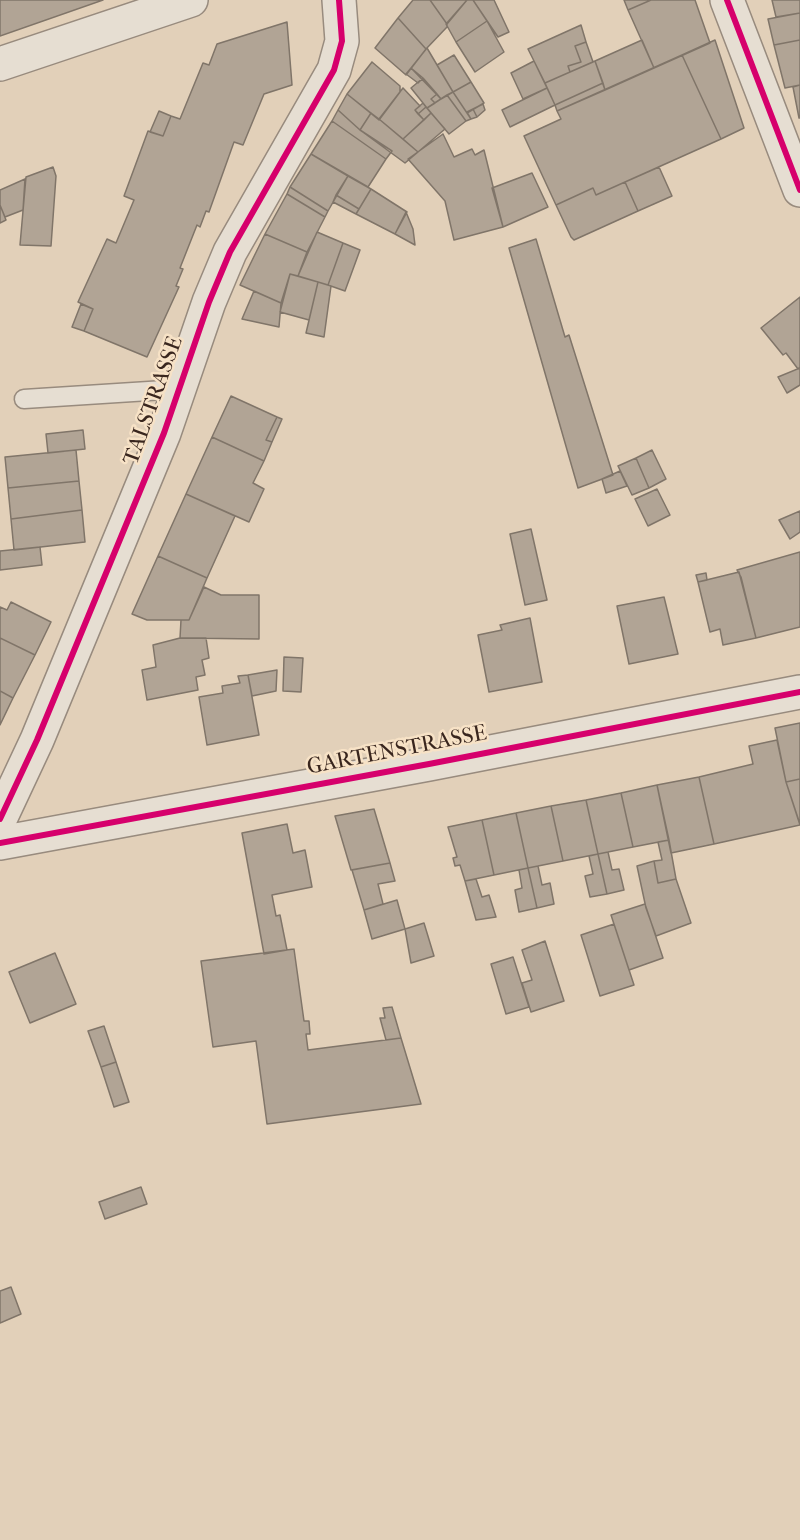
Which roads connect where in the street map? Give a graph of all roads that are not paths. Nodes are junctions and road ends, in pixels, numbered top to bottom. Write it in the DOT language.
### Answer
graph roads {
  1 [pos="191,0"];
  2 [pos="339,0"];
  3 [pos="727,0"];
  4 [pos="0,64"];
  5 [pos="800,190"];
  6 [pos="180,389"];
  7 [pos="24,399"];
  8 [pos="800,692"];
  9 [pos="0,819"];
  10 [pos="0,843"];
  1 -- 4 [label="street"];
  2 -- 6 [label="street, TALSTRASSE"];
  3 -- 5 [label="street"];
  6 -- 7 [label="lane"];
  6 -- 9 [label="street, TALSTRASSE"];
  8 -- 10 [label="street, GARTENSTRASSE"];
}
